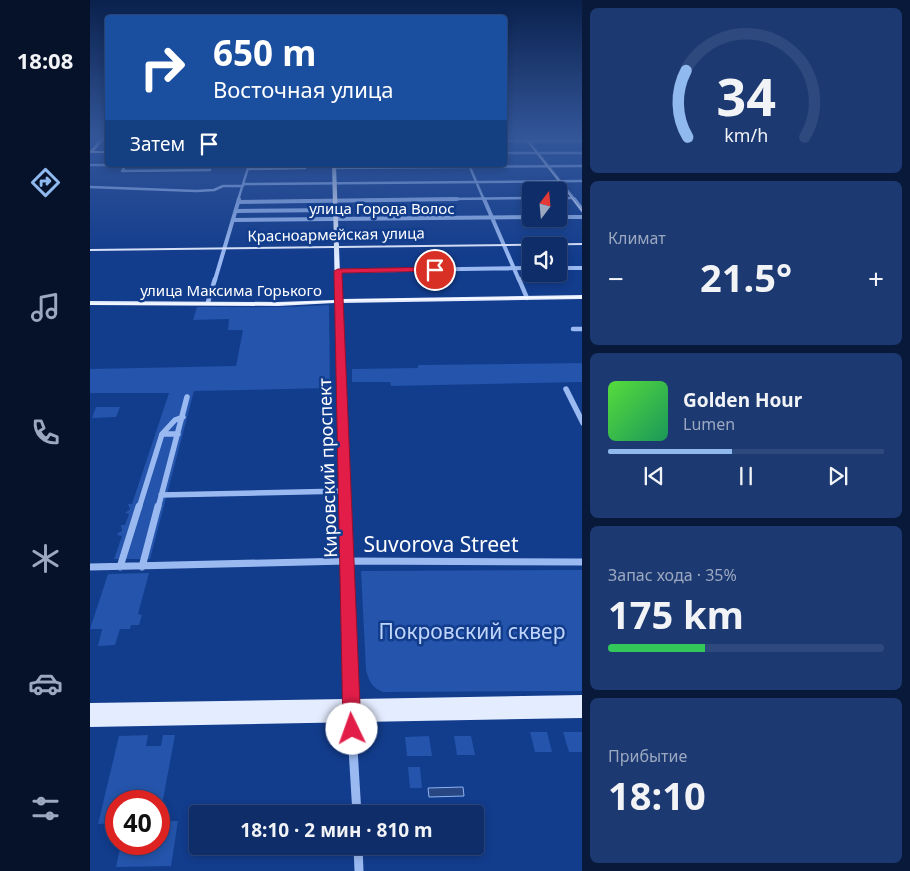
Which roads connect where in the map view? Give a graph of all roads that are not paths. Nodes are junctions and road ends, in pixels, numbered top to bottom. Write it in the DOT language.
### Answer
graph roads {
  1 [pos="245,178"];
  2 [pos="335,178"];
  3 [pos="474,178"];
  4 [pos="556,178"];
  5 [pos="476,181"];
  6 [pos="558,181"];
  7 [pos="582,181"];
  8 [pos="335,183"];
  9 [pos="243,185"];
  10 [pos="90,187"];
  11 [pos="522,198"];
  12 [pos="568,198"];
  13 [pos="572,198"];
  14 [pos="483,199"];
  15 [pos="336,201"];
  16 [pos="238,202"];
  17 [pos="336,210"];
  18 [pos="236,211"];
  19 [pos="582,211"];
  20 [pos="522,217"];
  21 [pos="568,217"];
  22 [pos="582,217"];
  23 [pos="491,218"];
  24 [pos="336,219"];
  25 [pos="233,220"];
  26 [pos="582,242"];
  27 [pos="502,243"];
  28 [pos="337,245"];
  29 [pos="225,247"];
  30 [pos="90,249"];
  31 [pos="514,268"];
  32 [pos="522,268"];
  33 [pos="567,268"];
  34 [pos="582,268"];
  35 [pos="338,271"];
  36 [pos="582,297"];
  37 [pos="527,298"];
  38 [pos="339,301"];
  39 [pos="208,302"];
  40 [pos="90,303"];
  41 [pos="572,329"];
  42 [pos="582,329"];
  43 [pos="566,389"];
  44 [pos="188,396"];
  45 [pos="183,417"];
  46 [pos="582,423"];
  47 [pos="162,434"];
  48 [pos="178,434"];
  49 [pos="345,491"];
  50 [pos="161,495"];
  51 [pos="347,561"];
  52 [pos="582,562"];
  53 [pos="142,566"];
  54 [pos="120,567"];
  55 [pos="90,568"];
  56 [pos="582,701"];
  57 [pos="90,709"];
  58 [pos="351,710"];
  59 [pos="582,712"];
  60 [pos="90,720"];
  61 [pos="356,805"];
  62 [pos="359,855"];
  63 [pos="360,871"];
  1 -- 9 [label="street"];
  2 -- 8 [label="main road, Кировский проспект"];
  3 -- 5 [label="street"];
  4 -- 6 [label="street"];
  5 -- 6 [label="street"];
  5 -- 8 [label="street"];
  5 -- 14 [label="street"];
  6 -- 7 [label="street"];
  6 -- 13 [label="street"];
  8 -- 9 [label="street"];
  8 -- 15 [label="main road, Кировский проспект"];
  9 -- 10 [label="street"];
  9 -- 16 [label="street"];
  11 -- 14 [label="street"];
  12 -- 13 [label="street"];
  13 -- 19 [label="street"];
  14 -- 15 [label="street"];
  14 -- 23 [label="street"];
  15 -- 16 [label="street"];
  15 -- 17 [label="main road, Кировский проспект"];
  16 -- 18 [label="street"];
  17 -- 18 [label="street"];
  17 -- 24 [label="main road, Кировский проспект"];
  18 -- 25 [label="street"];
  20 -- 23 [label="street, улица Города Волос"];
  21 -- 22 [label="street"];
  23 -- 24 [label="street, улица Города Волос"];
  23 -- 27 [label="street"];
  24 -- 25 [label="street, улица Города Волос"];
  24 -- 28 [label="main road, Кировский проспект"];
  25 -- 29 [label="street"];
  26 -- 27 [label="main road, Красноармейская улица"];
  27 -- 28 [label="main road, Красноармейская улица"];
  27 -- 31 [label="street"];
  28 -- 29 [label="main road, Красноармейская улица"];
  28 -- 35 [label="main road, Кировский проспект"];
  29 -- 30 [label="main road, Красноармейская улица"];
  29 -- 39 [label="street"];
  31 -- 32 [label="street"];
  31 -- 35 [label="street"];
  31 -- 37 [label="street"];
  33 -- 34 [label="street"];
  35 -- 38 [label="main road, Кировский проспект"];
  36 -- 37 [label="main road, улица Максима Горького"];
  37 -- 38 [label="main road, улица Максима Горького"];
  38 -- 39 [label="main road, улица Максима Горького"];
  38 -- 49 [label="main road, Кировский проспект"];
  39 -- 40 [label="main road, улица Максима Горького"];
  41 -- 42 [label="street"];
  43 -- 46 [label="street"];
  44 -- 45 [label="street"];
  45 -- 47 [label="street"];
  45 -- 48 [label="street"];
  47 -- 48 [label="street"];
  47 -- 54 [label="street"];
  48 -- 50 [label="street"];
  49 -- 50 [label="street"];
  49 -- 51 [label="main road, Кировский проспект"];
  50 -- 53 [label="street"];
  51 -- 52 [label="street, Suvorova Street"];
  51 -- 53 [label="street, Suvorova Street"];
  51 -- 58 [label="main road, Кировский проспект"];
  53 -- 54 [label="street, Suvorova Street"];
  54 -- 55 [label="street, Suvorova Street"];
  56 -- 58 [label="main road"];
  57 -- 58 [label="main road"];
  58 -- 59 [label="main road"];
  58 -- 60 [label="main road"];
  58 -- 61 [label="street"];
  62 -- 63 [label="street"];
}
